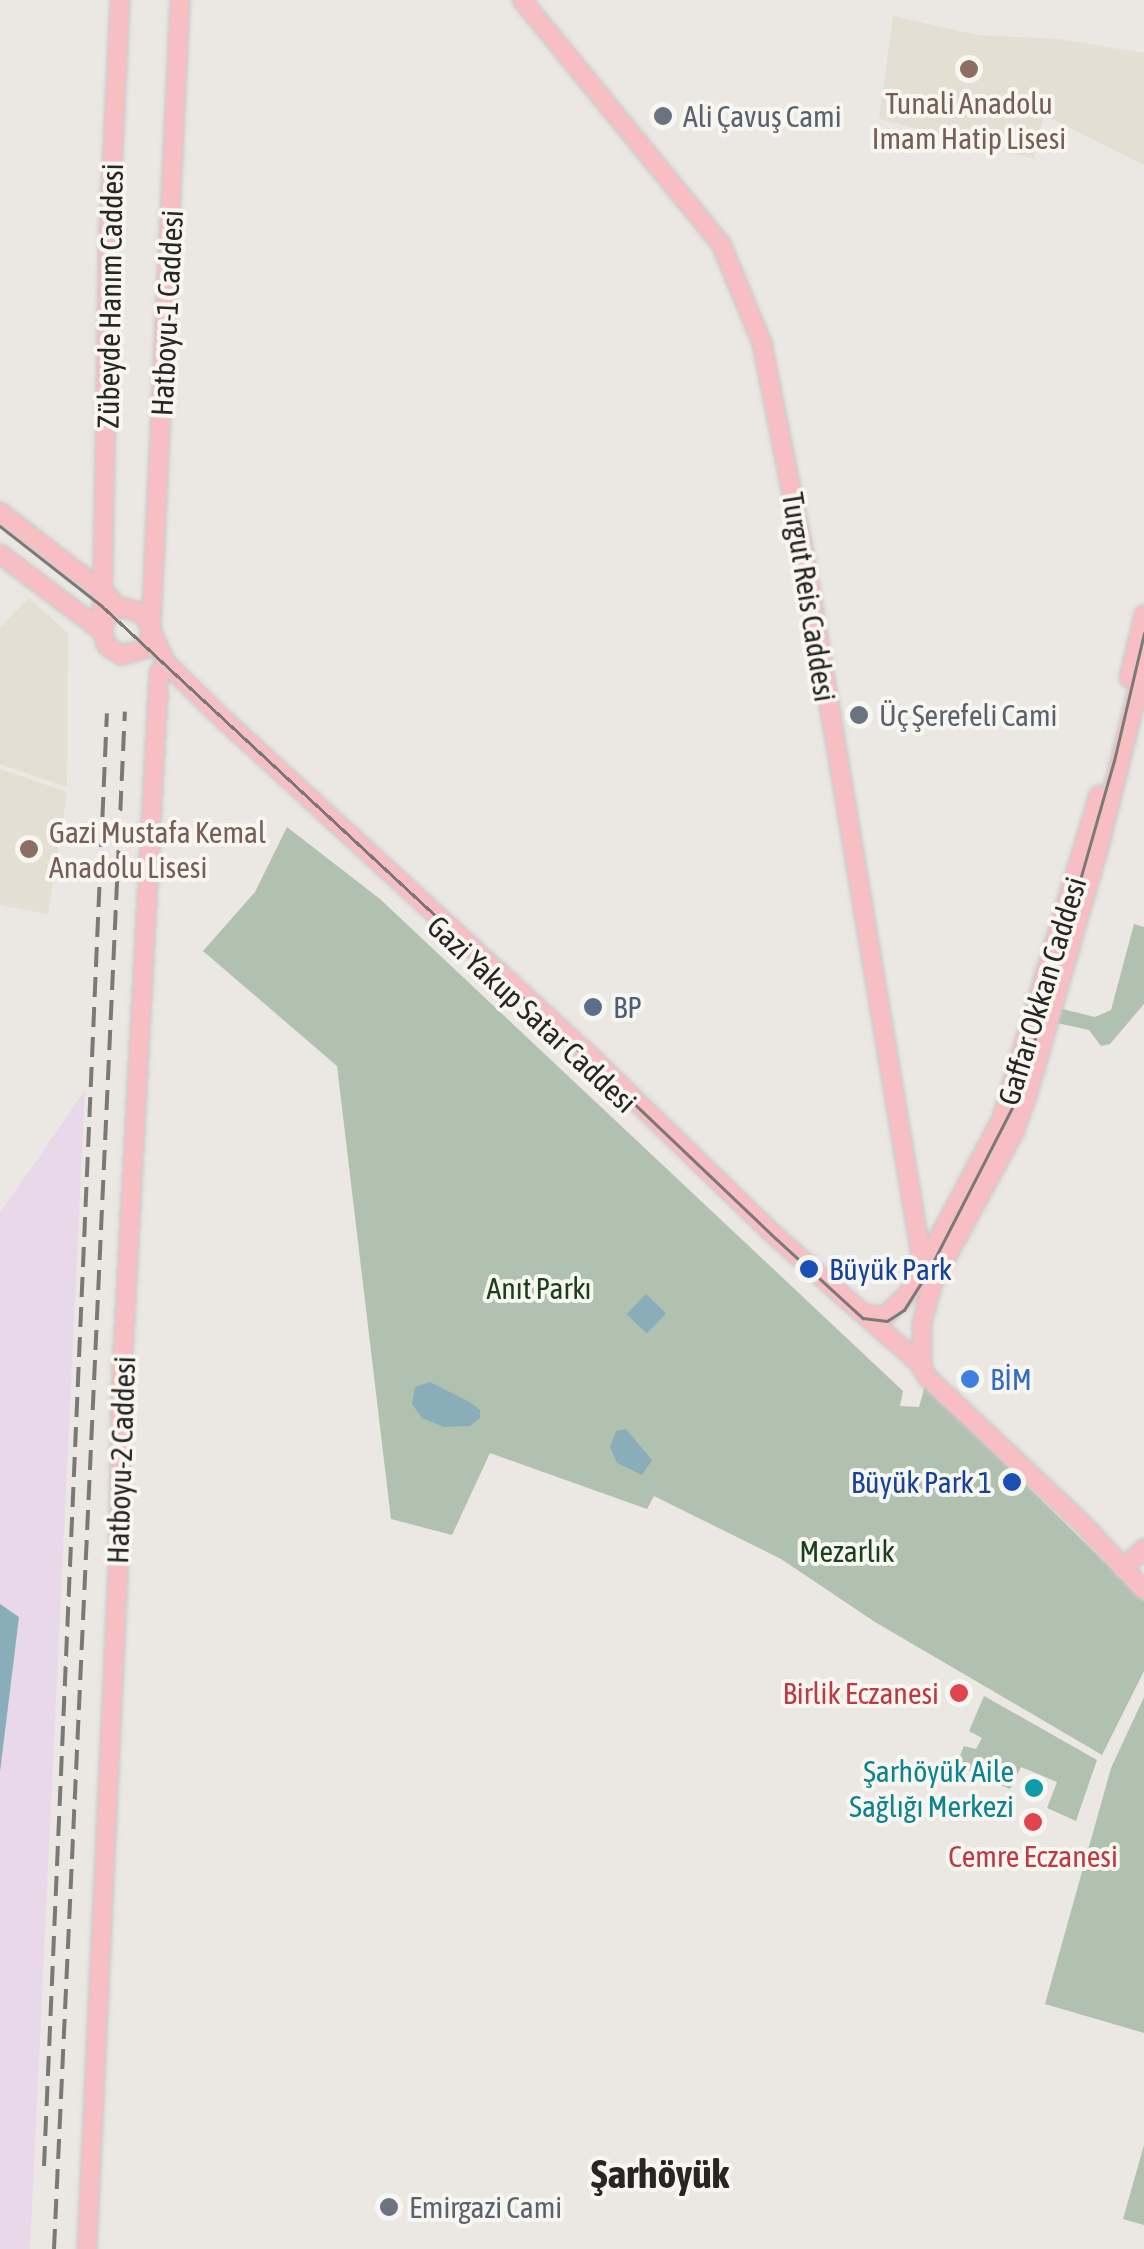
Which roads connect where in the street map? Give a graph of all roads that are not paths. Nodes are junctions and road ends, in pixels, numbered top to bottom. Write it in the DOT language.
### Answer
graph roads {
  1 [pos="120,0"];
  2 [pos="180,0"];
  3 [pos="522,0"];
  4 [pos="0,512"];
  5 [pos="0,554"];
  6 [pos="102,593"];
  7 [pos="128,606"];
  8 [pos="1144,616"];
  9 [pos="102,631"];
  10 [pos="151,631"];
  11 [pos="129,656"];
  12 [pos="1144,665"];
  13 [pos="159,672"];
  14 [pos="923,1267"];
  15 [pos="863,1314"];
  16 [pos="921,1365"];
  17 [pos="925,1385"];
  18 [pos="1144,1549"];
  19 [pos="1124,1569"];
  20 [pos="1144,1590"];
  21 [pos="1144,1598"];
  22 [pos="87,2249"];
  1 -- 6 [label="main road, Zübeyde Hanım Caddesi"];
  2 -- 10 [label="main road, Hatboyu-1 Caddesi"];
  3 -- 14 [label="main road, Turgut Reis Caddesi"];
  4 -- 6 [label="main road"];
  5 -- 9 [label="main road"];
  6 -- 7 [label="main road"];
  6 -- 9 [label="main road, Zübeyde Hanım Caddesi"];
  7 -- 9 [label="main road"];
  7 -- 10 [label="main road"];
  8 -- 14 [label="main road, Gaffar Okkan Caddesi"];
  9 -- 11 [label="main road"];
  10 -- 11 [label="main road"];
  10 -- 15 [label="main road, Gazi Yakup Satar Caddesi"];
  11 -- 13 [label="main road, Gazi Yakup Satar Caddesi"];
  12 -- 16 [label="main road, Gaffar Okkan Caddesi"];
  13 -- 17 [label="main road, Gazi Yakup Satar Caddesi"];
  13 -- 22 [label="main road, Hatboyu-2 Caddesi"];
  14 -- 15 [label="main road, Gaffar Okkan Caddesi"];
  15 -- 16 [label="main road, Gazi Yakup Satar Caddesi"];
  16 -- 17 [label="main road"];
  16 -- 19 [label="main road, Gazi Yakup Satar Caddesi"];
  17 -- 21 [label="main road, Gazi Yakup Satar Caddesi"];
  18 -- 19 [label="main road"];
  19 -- 20 [label="main road, Gazi Yakup Satar Caddesi"];
}
